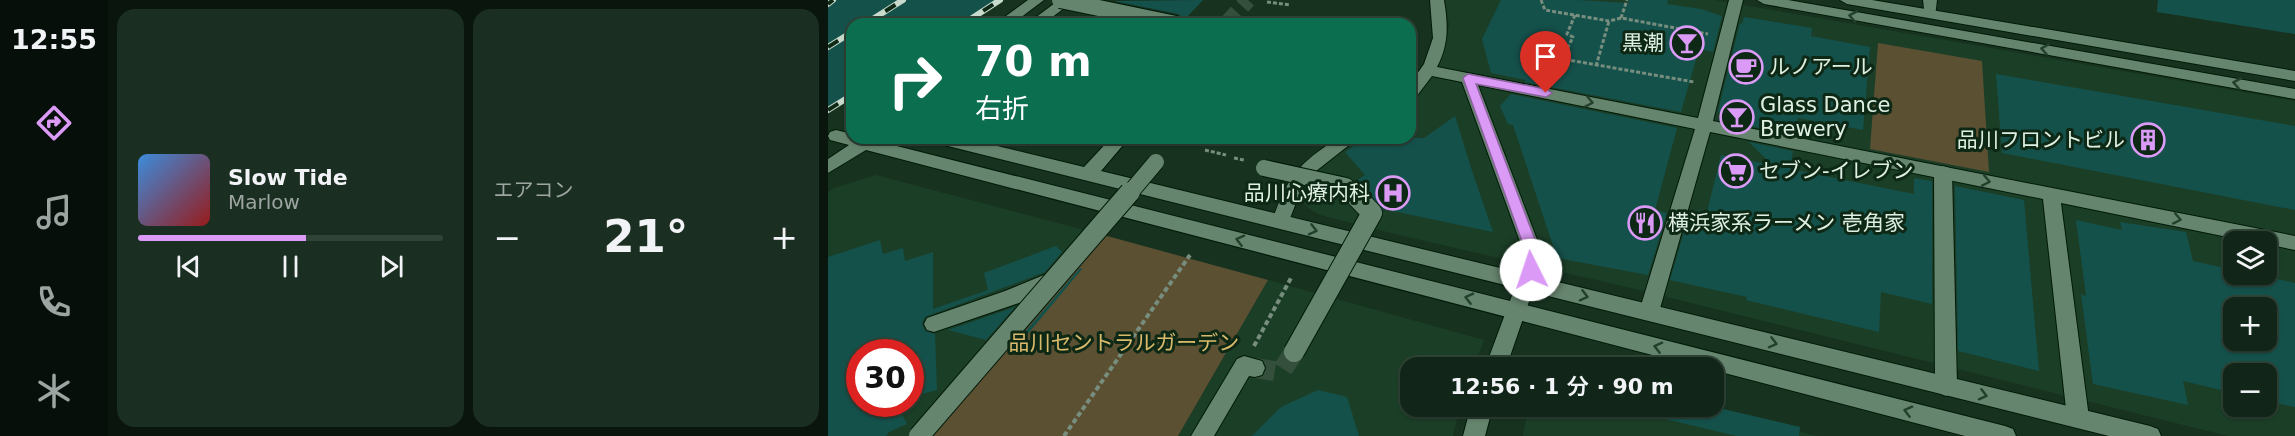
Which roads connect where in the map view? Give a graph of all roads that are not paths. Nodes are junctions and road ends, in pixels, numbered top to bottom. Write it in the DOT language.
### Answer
graph roads {
  1 [pos="1038,0"];
  2 [pos="1060,0"];
  3 [pos="1068,0"];
  4 [pos="1437,0"];
  5 [pos="1736,0"];
  6 [pos="1764,0"];
  7 [pos="1847,0"];
  8 [pos="1930,7"];
  9 [pos="1011,18"];
  10 [pos="1042,18"];
  11 [pos="1147,18"];
  12 [pos="1428,70"];
  13 [pos="2295,76"];
  14 [pos="1468,78"];
  15 [pos="1416,85"];
  16 [pos="2295,94"];
  17 [pos="1704,125"];
  18 [pos="846,143"];
  19 [pos="873,144"];
  20 [pos="965,144"];
  21 [pos="1116,144"];
  22 [pos="1341,144"];
  23 [pos="1156,162"];
  24 [pos="828,167"];
  25 [pos="1264,168"];
  26 [pos="1943,172"];
  27 [pos="1088,174"];
  28 [pos="2050,194"];
  29 [pos="1281,222"];
  30 [pos="2295,243"];
  31 [pos="1056,278"];
  32 [pos="1528,283"];
  33 [pos="1518,311"];
  34 [pos="1649,312"];
  35 [pos="934,324"];
  36 [pos="1294,352"];
  37 [pos="1499,357"];
  38 [pos="1250,367"];
  39 [pos="1946,386"];
  40 [pos="1479,417"];
  41 [pos="2078,418"];
  42 [pos="919,436"];
  43 [pos="1202,436"];
  44 [pos="1474,436"];
  45 [pos="2006,436"];
  46 [pos="2150,436"];
  1 -- 9 [label="street"];
  2 -- 11 [label="street, bridge"];
  3 -- 10 [label="street"];
  4 -- 12 [label="street"];
  5 -- 17 [label="street"];
  16 -- 6 [label="street, one-way"];
  7 -- 8 [label="street"];
  8 -- 13 [label="street"];
  12 -- 14 [label="street"];
  12 -- 15 [label="street"];
  14 -- 17 [label="street, one-way"];
  14 -- 32 [label="street"];
  17 -- 26 [label="street"];
  17 -- 34 [label="street"];
  18 -- 24 [label="street"];
  33 -- 19 [label="street, one-way"];
  20 -- 27 [label="street"];
  21 -- 27 [label="street"];
  22 -- 29 [label="street"];
  23 -- 31 [label="street, bridge"];
  25 -- 36 [label="street, bridge"];
  26 -- 28 [label="street, one-way"];
  26 -- 39 [label="street"];
  27 -- 29 [label="street"];
  28 -- 30 [label="street, one-way"];
  28 -- 41 [label="street"];
  29 -- 32 [label="street, one-way"];
  31 -- 35 [label="street"];
  31 -- 42 [label="street, bridge"];
  32 -- 33 [label="street"];
  32 -- 34 [label="street, one-way"];
  33 -- 37 [label="street"];
  45 -- 33 [label="street, one-way"];
  34 -- 39 [label="street, one-way"];
  38 -- 43 [label="street"];
  39 -- 41 [label="street, one-way"];
  40 -- 44 [label="street"];
  41 -- 46 [label="street"];
}
